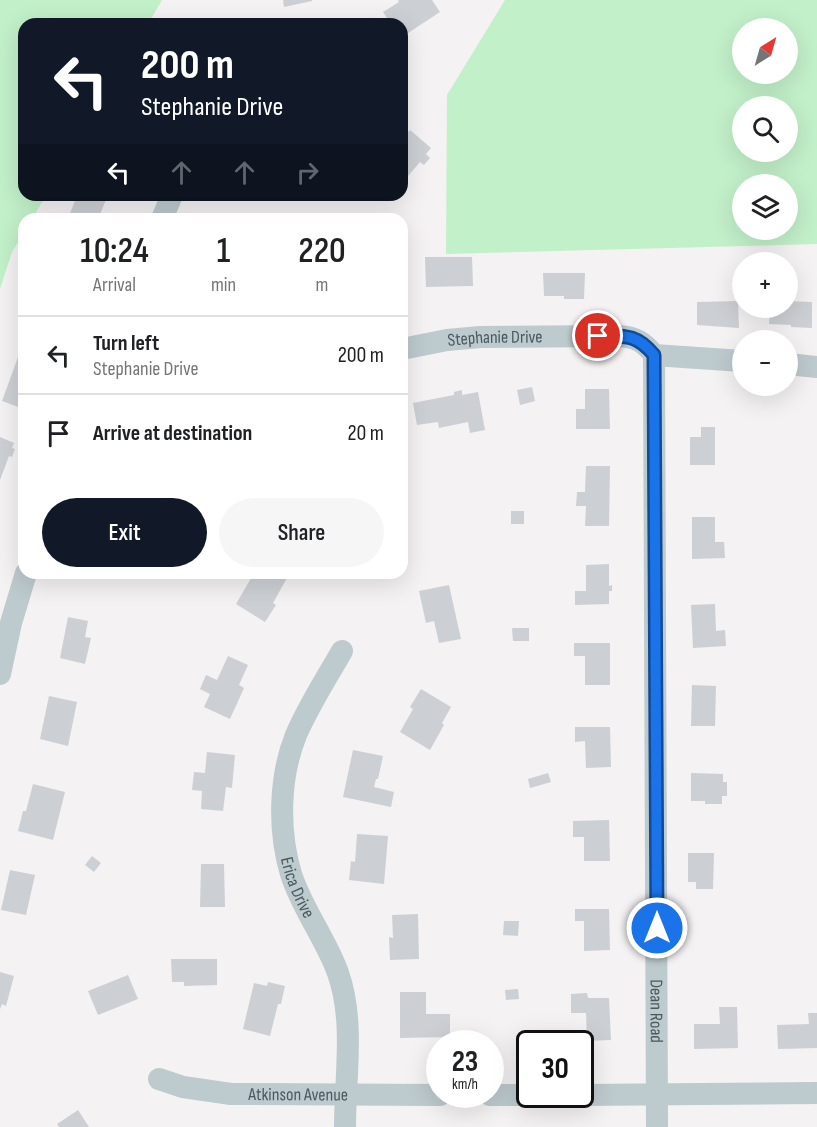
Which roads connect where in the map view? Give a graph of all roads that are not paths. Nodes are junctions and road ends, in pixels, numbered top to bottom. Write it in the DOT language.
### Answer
graph roads {
  1 [pos="408,348"];
  2 [pos="654,355"];
  3 [pos="732,360"];
  4 [pos="798,365"];
  5 [pos="817,367"];
  6 [pos="24,579"];
  7 [pos="342,651"];
  8 [pos="0,674"];
  9 [pos="159,1079"];
  10 [pos="817,1093"];
  11 [pos="345,1095"];
  12 [pos="426,1095"];
  13 [pos="594,1095"];
  14 [pos="658,1095"];
  15 [pos="345,1127"];
  16 [pos="657,1127"];
  1 -- 2 [label="street, Stephanie Drive"];
  2 -- 3 [label="street"];
  2 -- 14 [label="street, Dean Road"];
  4 -- 5 [label="street"];
  6 -- 8 [label="street"];
  7 -- 11 [label="street, Erica Drive"];
  9 -- 11 [label="street, Atkinson Avenue"];
  10 -- 14 [label="street"];
  11 -- 12 [label="street, Atkinson Avenue"];
  11 -- 15 [label="street, Erica Drive"];
  13 -- 14 [label="street"];
  14 -- 16 [label="street, Dean Road"];
}
